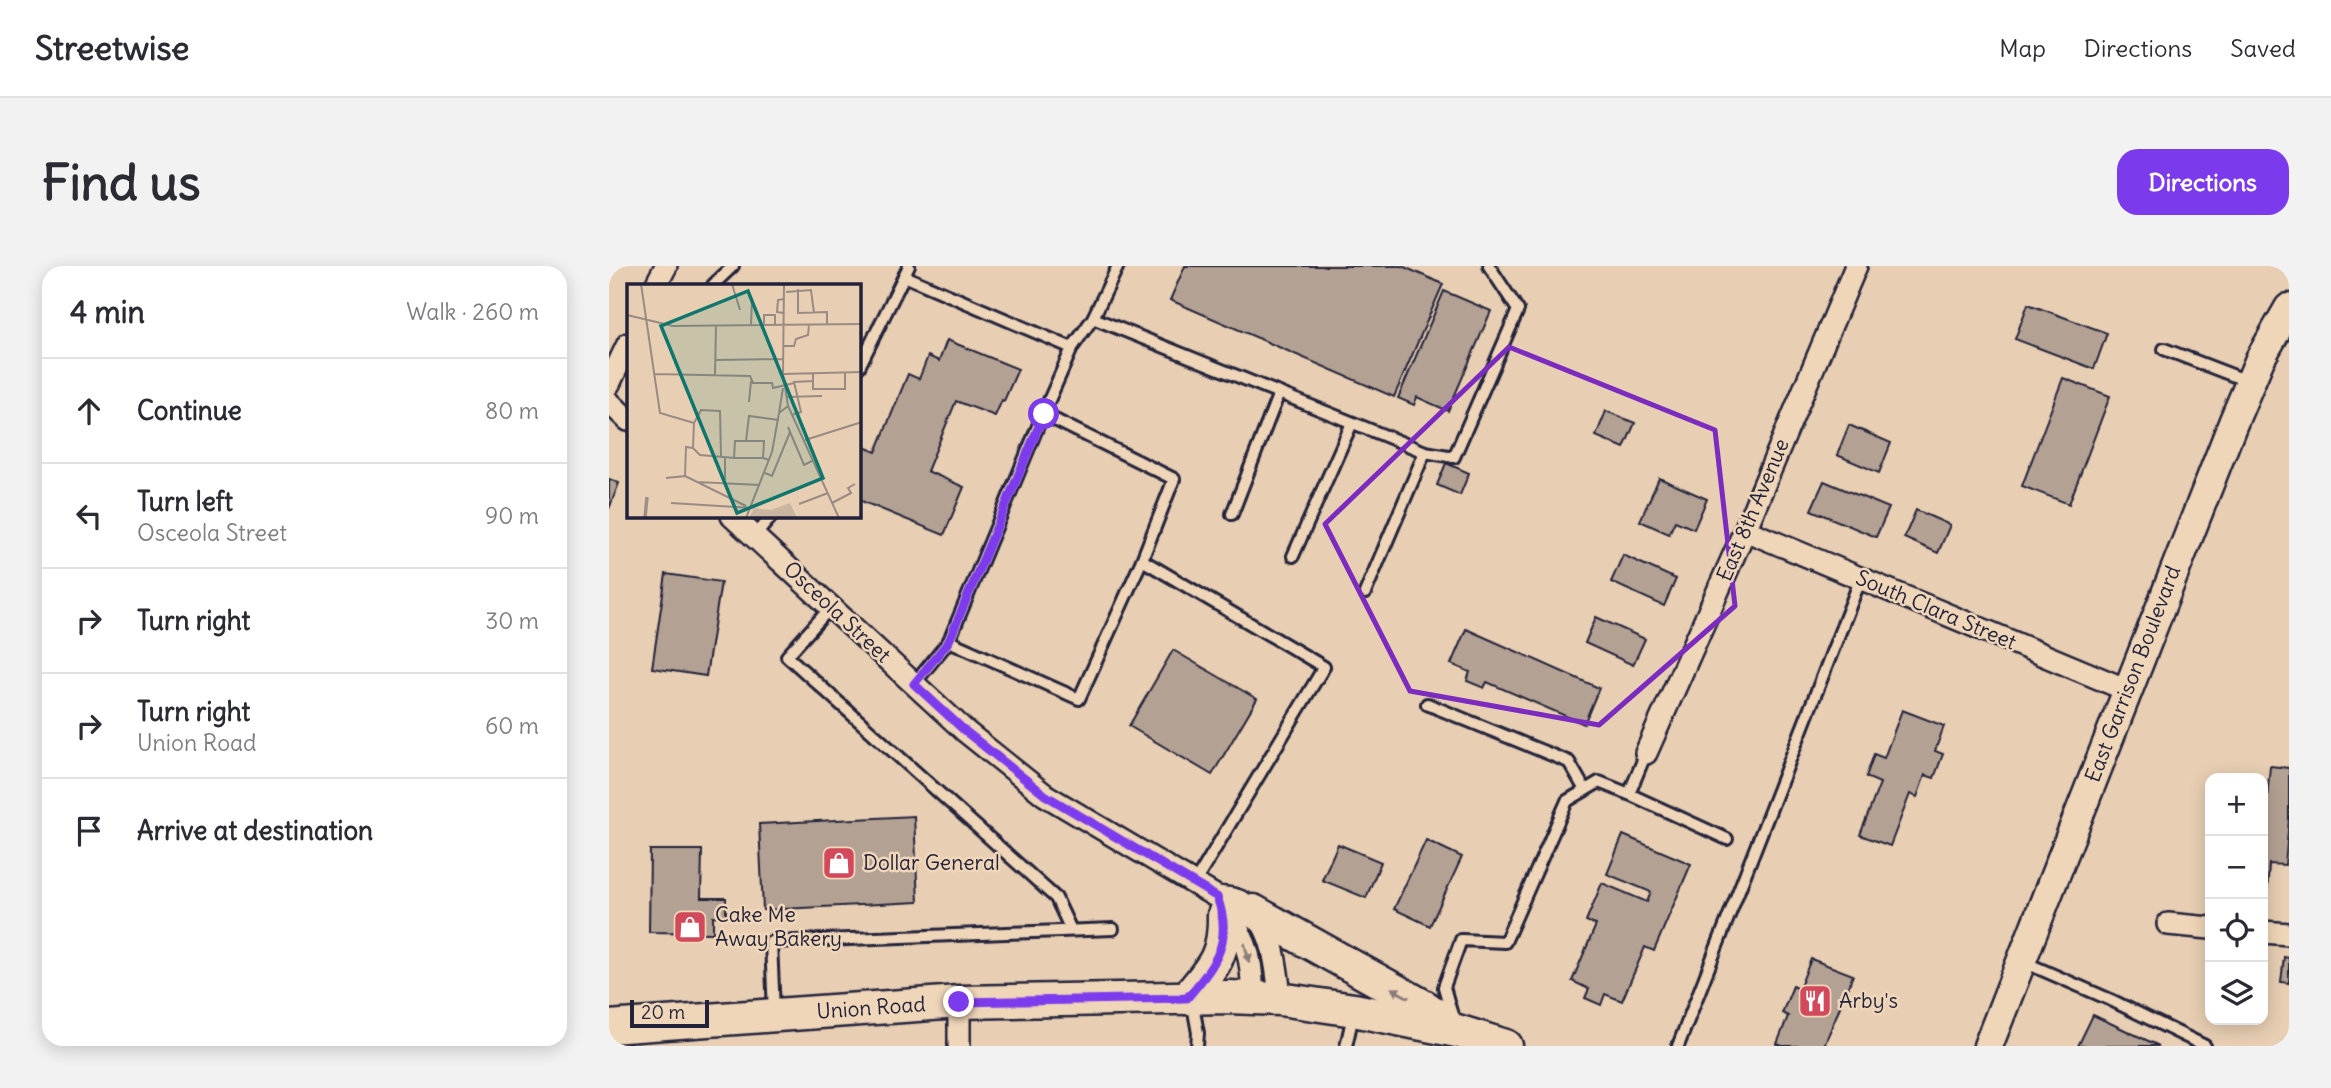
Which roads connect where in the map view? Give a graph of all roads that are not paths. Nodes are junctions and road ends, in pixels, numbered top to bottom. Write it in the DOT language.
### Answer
graph roads {
  1 [pos="666,266"];
  2 [pos="733,266"];
  3 [pos="1118,266"];
  4 [pos="1489,266"];
  5 [pos="1856,266"];
  6 [pos="906,271"];
  7 [pos="657,284"];
  8 [pos="714,284"];
  9 [pos="2289,308"];
  10 [pos="1093,318"];
  11 [pos="627,346"];
  12 [pos="1072,348"];
  13 [pos="2164,349"];
  14 [pos="861,363"];
  15 [pos="627,371"];
  16 [pos="2250,382"];
  17 [pos="609,384"];
  18 [pos="609,390"];
  19 [pos="1279,393"];
  20 [pos="609,402"];
  21 [pos="1044,414"];
  22 [pos="627,419"];
  23 [pos="1352,423"];
  24 [pos="1425,452"];
  25 [pos="1232,514"];
  26 [pos="735,518"];
  27 [pos="770,518"];
  28 [pos="1745,530"];
  29 [pos="754,537"];
  30 [pos="1293,556"];
  31 [pos="1142,560"];
  32 [pos="1861,579"];
  33 [pos="1365,593"];
  34 [pos="831,607"];
  35 [pos="949,641"];
  36 [pos="914,684"];
  37 [pos="2127,690"];
  38 [pos="1427,704"];
  39 [pos="1646,753"];
  40 [pos="1585,790"];
  41 [pos="1629,794"];
  42 [pos="1727,839"];
  43 [pos="1194,884"];
  44 [pos="1231,908"];
  45 [pos="2168,925"];
  46 [pos="2205,928"];
  47 [pos="1113,929"];
  48 [pos="1071,930"];
  49 [pos="2268,932"];
  50 [pos="2289,934"];
  51 [pos="2021,961"];
  52 [pos="1189,998"];
  53 [pos="1266,999"];
  54 [pos="959,1002"];
  55 [pos="1354,1010"];
  56 [pos="773,1015"];
  57 [pos="609,1027"];
  58 [pos="1456,1038"];
  59 [pos="959,1046"];
  60 [pos="1197,1046"];
  61 [pos="1346,1046"];
  62 [pos="1506,1046"];
  63 [pos="1678,1046"];
  64 [pos="1988,1046"];
  65 [pos="2205,1046"];
  1 -- 7 [label="street"];
  2 -- 8 [label="lane"];
  3 -- 10 [label="lane"];
  4 -- 24 [label="lane"];
  5 -- 28 [label="street, East 8th Avenue"];
  6 -- 12 [label="lane"];
  6 -- 14 [label="lane"];
  9 -- 16 [label="main road, East Garrison Boulevard"];
  10 -- 12 [label="lane"];
  10 -- 19 [label="lane"];
  11 -- 17 [label="street"];
  12 -- 21 [label="lane"];
  13 -- 16 [label="lane"];
  15 -- 18 [label="lane"];
  16 -- 37 [label="main road, East Garrison Boulevard"];
  19 -- 23 [label="lane"];
  19 -- 25 [label="lane"];
  20 -- 22 [label="street"];
  21 -- 31 [label="lane"];
  21 -- 35 [label="lane"];
  23 -- 24 [label="lane"];
  23 -- 30 [label="lane"];
  24 -- 33 [label="lane"];
  26 -- 29 [label="street, Osceola Street"];
  27 -- 29 [label="lane"];
  28 -- 32 [label="street, South Clara Street"];
  28 -- 39 [label="street, East 8th Avenue"];
  29 -- 34 [label="street, Osceola Street"];
  31 -- 35 [label="lane"];
  31 -- 43 [label="lane"];
  32 -- 37 [label="street, South Clara Street"];
  32 -- 63 [label="lane"];
  34 -- 36 [label="street, Osceola Street"];
  34 -- 48 [label="lane"];
  35 -- 36 [label="lane"];
  36 -- 43 [label="street, Osceola Street"];
  37 -- 51 [label="main road, East Garrison Boulevard"];
  38 -- 40 [label="lane"];
  39 -- 41 [label="lane"];
  40 -- 41 [label="lane"];
  40 -- 58 [label="lane"];
  41 -- 42 [label="lane"];
  43 -- 44 [label="street, Osceola Street"];
  44 -- 52 [label="main road"];
  44 -- 53 [label="street, Osceola Street, one-way"];
  44 -- 53 [label="street"];
  58 -- 44 [label="main road, one-way"];
  45 -- 46 [label="street"];
  47 -- 48 [label="lane"];
  48 -- 56 [label="lane"];
  49 -- 50 [label="street"];
  51 -- 64 [label="main road, East Garrison Boulevard"];
  51 -- 65 [label="lane"];
  52 -- 53 [label="main road, Union Road"];
  52 -- 54 [label="main road, Union Road"];
  52 -- 60 [label="lane"];
  53 -- 55 [label="main road, Union Road"];
  54 -- 56 [label="main road, Union Road"];
  54 -- 59 [label="street"];
  55 -- 58 [label="main road, Union Road"];
  55 -- 61 [label="lane"];
  56 -- 57 [label="main road, Union Road"];
  58 -- 62 [label="main road, Union Road"];
}
